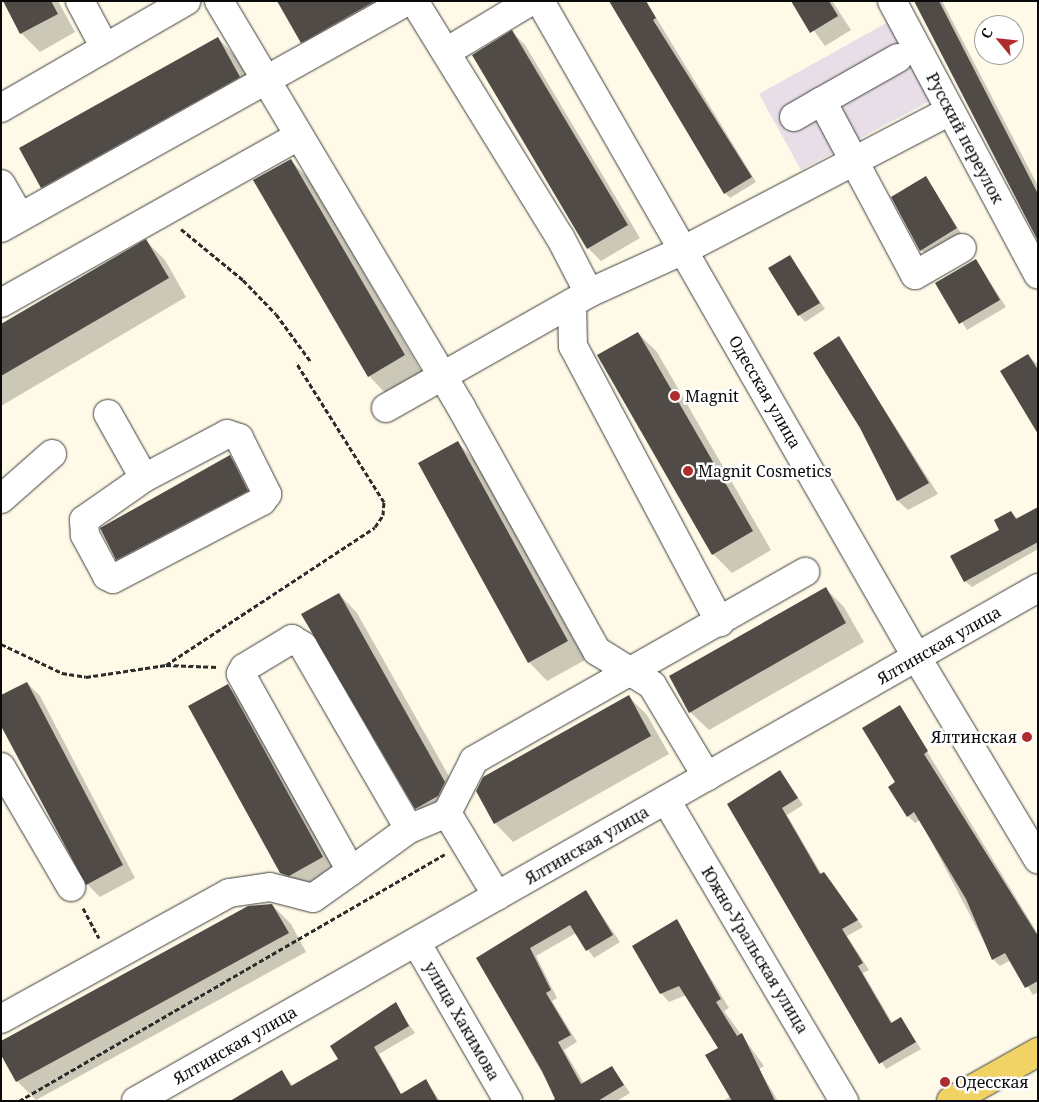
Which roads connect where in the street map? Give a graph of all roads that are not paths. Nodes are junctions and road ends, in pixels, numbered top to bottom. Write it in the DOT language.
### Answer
graph roads {
  1 [pos="80,1"];
  2 [pos="186,1"];
  3 [pos="219,1"];
  4 [pos="408,1"];
  5 [pos="414,1"];
  6 [pos="531,1"];
  7 [pos="540,1"];
  8 [pos="892,1"];
  9 [pos="105,48"];
  10 [pos="446,52"];
  11 [pos="898,58"];
  12 [pos="266,80"];
  13 [pos="822,102"];
  14 [pos="1,108"];
  15 [pos="950,111"];
  16 [pos="794,117"];
  17 [pos="297,136"];
  18 [pos="854,160"];
  19 [pos="1,184"];
  20 [pos="10,223"];
  21 [pos="962,248"];
  22 [pos="684,250"];
  23 [pos="1038,275"];
  24 [pos="580,298"];
  25 [pos="1,303"];
  26 [pos="441,375"];
  27 [pos="386,408"];
  28 [pos="108,414"];
  29 [pos="52,454"];
  30 [pos="144,478"];
  31 [pos="1,499"];
  32 [pos="805,572"];
  33 [pos="1038,588"];
  34 [pos="720,622"];
  35 [pos="917,658"];
  36 [pos="632,670"];
  37 [pos="1,767"];
  38 [pos="707,777"];
  39 [pos="666,800"];
  40 [pos="447,813"];
  41 [pos="409,829"];
  42 [pos="1038,859"];
  43 [pos="351,870"];
  44 [pos="72,886"];
  45 [pos="498,896"];
  46 [pos="416,942"];
  47 [pos="1,1018"];
  48 [pos="1038,1052"];
  49 [pos="164,1094"];
  50 [pos="136,1101"];
  51 [pos="508,1101"];
  52 [pos="844,1101"];
  53 [pos="951,1101"];
  1 -- 9 [label="street"];
  2 -- 9 [label="street"];
  3 -- 12 [label="street"];
  4 -- 12 [label="street"];
  5 -- 10 [label="street"];
  6 -- 10 [label="street"];
  7 -- 22 [label="street, Одесская улица"];
  8 -- 15 [label="street, Русский переулок"];
  9 -- 14 [label="street"];
  10 -- 24 [label="street"];
  11 -- 13 [label="street"];
  12 -- 17 [label="street"];
  12 -- 20 [label="street"];
  13 -- 16 [label="street"];
  13 -- 18 [label="street"];
  15 -- 18 [label="street"];
  15 -- 23 [label="street, Русский переулок"];
  17 -- 25 [label="street"];
  17 -- 26 [label="street"];
  18 -- 21 [label="street"];
  18 -- 22 [label="street"];
  19 -- 20 [label="street"];
  22 -- 24 [label="street"];
  22 -- 35 [label="street, Одесская улица"];
  24 -- 26 [label="street"];
  24 -- 34 [label="street"];
  26 -- 27 [label="street"];
  26 -- 36 [label="street"];
  28 -- 30 [label="street"];
  29 -- 31 [label="street"];
  30 -- 30 [label="street"];
  32 -- 34 [label="street"];
  33 -- 35 [label="street, Ялтинская улица"];
  34 -- 36 [label="street"];
  35 -- 38 [label="street, Ялтинская улица"];
  35 -- 42 [label="street, Одесская улица"];
  36 -- 38 [label="street"];
  36 -- 40 [label="street"];
  37 -- 44 [label="street"];
  38 -- 39 [label="street, Ялтинская улица"];
  39 -- 45 [label="street, Ялтинская улица"];
  39 -- 52 [label="street, Южно-Уральская улица"];
  40 -- 41 [label="street"];
  40 -- 45 [label="street"];
  41 -- 43 [label="street"];
  41 -- 43 [label="street"];
  43 -- 47 [label="street"];
  45 -- 46 [label="street, Ялтинская улица"];
  46 -- 49 [label="street, Ялтинская улица"];
  46 -- 51 [label="street, улица Хакимова"];
  48 -- 53 [label="main road"];
  49 -- 50 [label="street, Ялтинская улица"];
}
